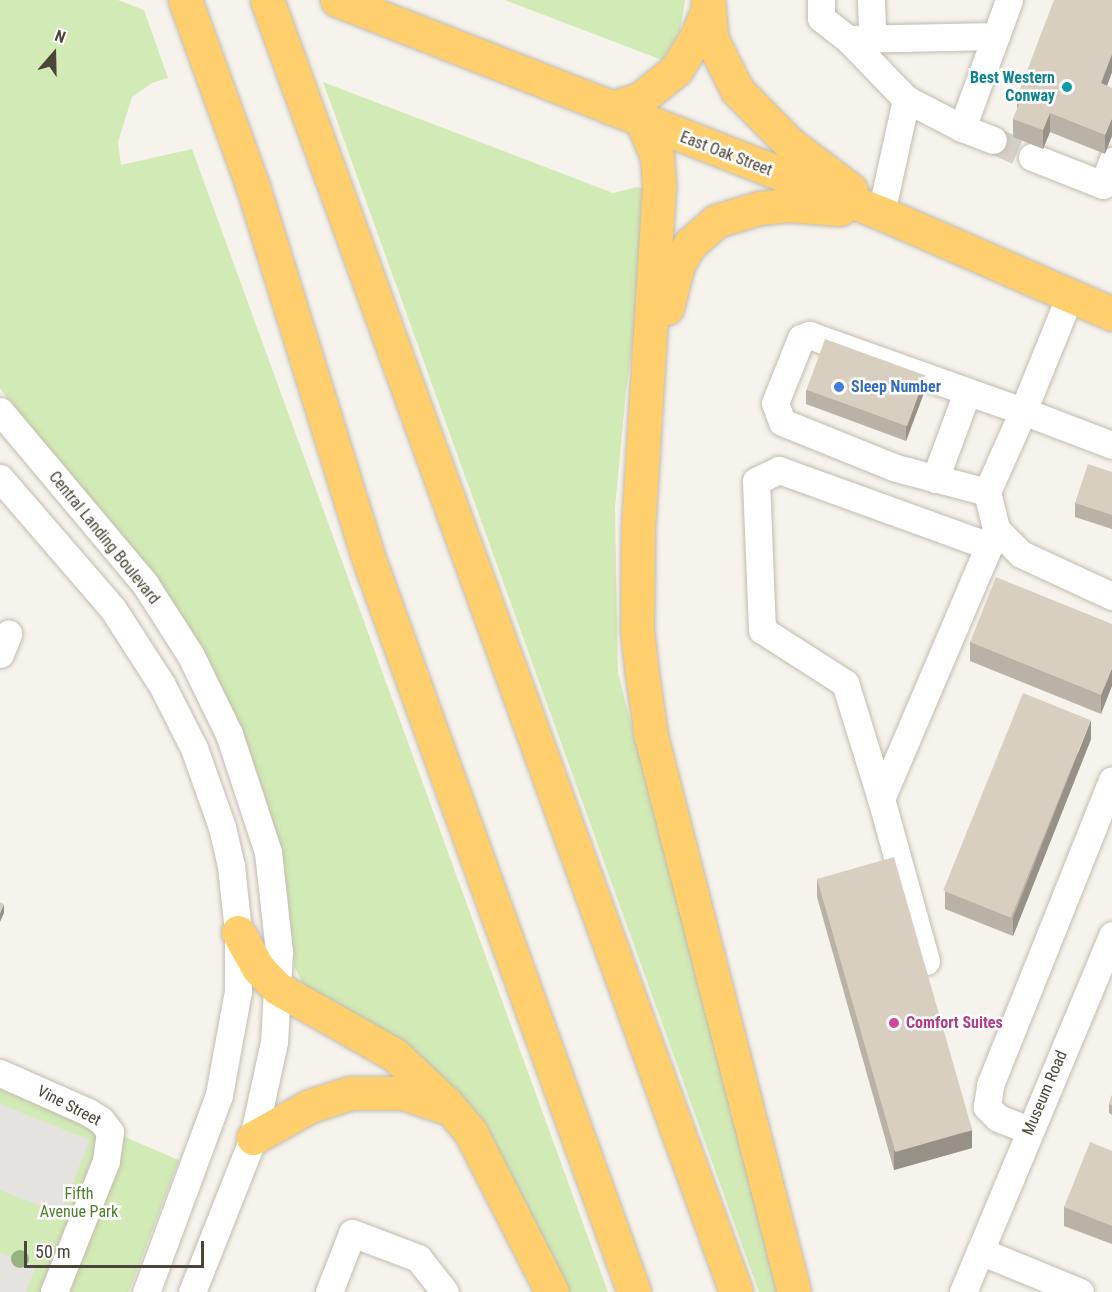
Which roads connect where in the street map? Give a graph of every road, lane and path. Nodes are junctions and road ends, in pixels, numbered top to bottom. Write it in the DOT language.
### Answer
graph roads {
  1 [pos="185,0"];
  2 [pos="267,0"];
  3 [pos="337,0"];
  4 [pos="821,0"];
  5 [pos="871,0"];
  6 [pos="1009,0"];
  7 [pos="708,4"];
  8 [pos="996,36"];
  9 [pos="860,39"];
  10 [pos="906,99"];
  11 [pos="611,108"];
  12 [pos="642,121"];
  13 [pos="962,128"];
  14 [pos="993,140"];
  15 [pos="1032,157"];
  16 [pos="1112,161"];
  17 [pos="881,213"];
  18 [pos="1070,296"];
  19 [pos="1112,314"];
  20 [pos="967,392"];
  21 [pos="0,411"];
  22 [pos="1023,411"];
  23 [pos="646,416"];
  24 [pos="1112,445"];
  25 [pos="0,478"];
  26 [pos="935,478"];
  27 [pos="987,492"];
  28 [pos="993,537"];
  29 [pos="1112,596"];
  30 [pos="1112,780"];
  31 [pos="881,799"];
  32 [pos="238,932"];
  33 [pos="1112,935"];
  34 [pos="927,961"];
  35 [pos="1106,963"];
  36 [pos="277,988"];
  37 [pos="0,1073"];
  38 [pos="1029,1130"];
  39 [pos="471,1133"];
  40 [pos="253,1138"];
  41 [pos="980,1251"];
  42 [pos="1044,1285"];
  43 [pos="54,1292"];
  44 [pos="146,1292"];
  45 [pos="192,1292"];
  46 [pos="329,1292"];
  47 [pos="445,1292"];
  48 [pos="552,1292"];
  49 [pos="634,1292"];
  50 [pos="736,1292"];
  51 [pos="794,1292"];
  52 [pos="963,1292"];
  53 [pos="1080,1292"];
  1 -- 49 [label="highway"];
  2 -- 50 [label="highway"];
  3 -- 11 [label="highway, East Oak Street"];
  4 -- 9 [label="street"];
  5 -- 9 [label="street"];
  6 -- 8 [label="street"];
  7 -- 11 [label="highway"];
  7 -- 17 [label="highway"];
  8 -- 9 [label="street"];
  8 -- 13 [label="street"];
  9 -- 10 [label="street"];
  10 -- 13 [label="street"];
  10 -- 17 [label="street"];
  11 -- 12 [label="highway, East Oak Street"];
  12 -- 17 [label="highway, East Oak Street"];
  12 -- 23 [label="highway"];
  13 -- 14 [label="street"];
  15 -- 16 [label="street"];
  17 -- 18 [label="highway, East Oak Street"];
  17 -- 23 [label="highway"];
  18 -- 19 [label="highway, East Oak Street"];
  18 -- 22 [label="street"];
  20 -- 22 [label="street"];
  20 -- 26 [label="street"];
  20 -- 26 [label="street"];
  21 -- 36 [label="street, Central Landing Boulevard"];
  22 -- 24 [label="street"];
  22 -- 27 [label="street"];
  23 -- 51 [label="highway"];
  25 -- 32 [label="street"];
  26 -- 27 [label="street"];
  27 -- 28 [label="street"];
  28 -- 29 [label="street"];
  28 -- 31 [label="street"];
  28 -- 31 [label="street"];
  30 -- 38 [label="street"];
  31 -- 34 [label="street"];
  32 -- 36 [label="highway"];
  32 -- 44 [label="street"];
  33 -- 35 [label="street, Museum Road"];
  35 -- 38 [label="street, Museum Road"];
  36 -- 39 [label="highway"];
  36 -- 40 [label="street, Central Landing Boulevard"];
  37 -- 43 [label="street, Vine Street"];
  38 -- 41 [label="street, Museum Road"];
  39 -- 40 [label="highway"];
  39 -- 48 [label="highway"];
  40 -- 45 [label="street, Central Landing Boulevard"];
  41 -- 42 [label="street"];
  41 -- 52 [label="street, Museum Road"];
  42 -- 53 [label="street"];
  46 -- 47 [label="street"];
}
